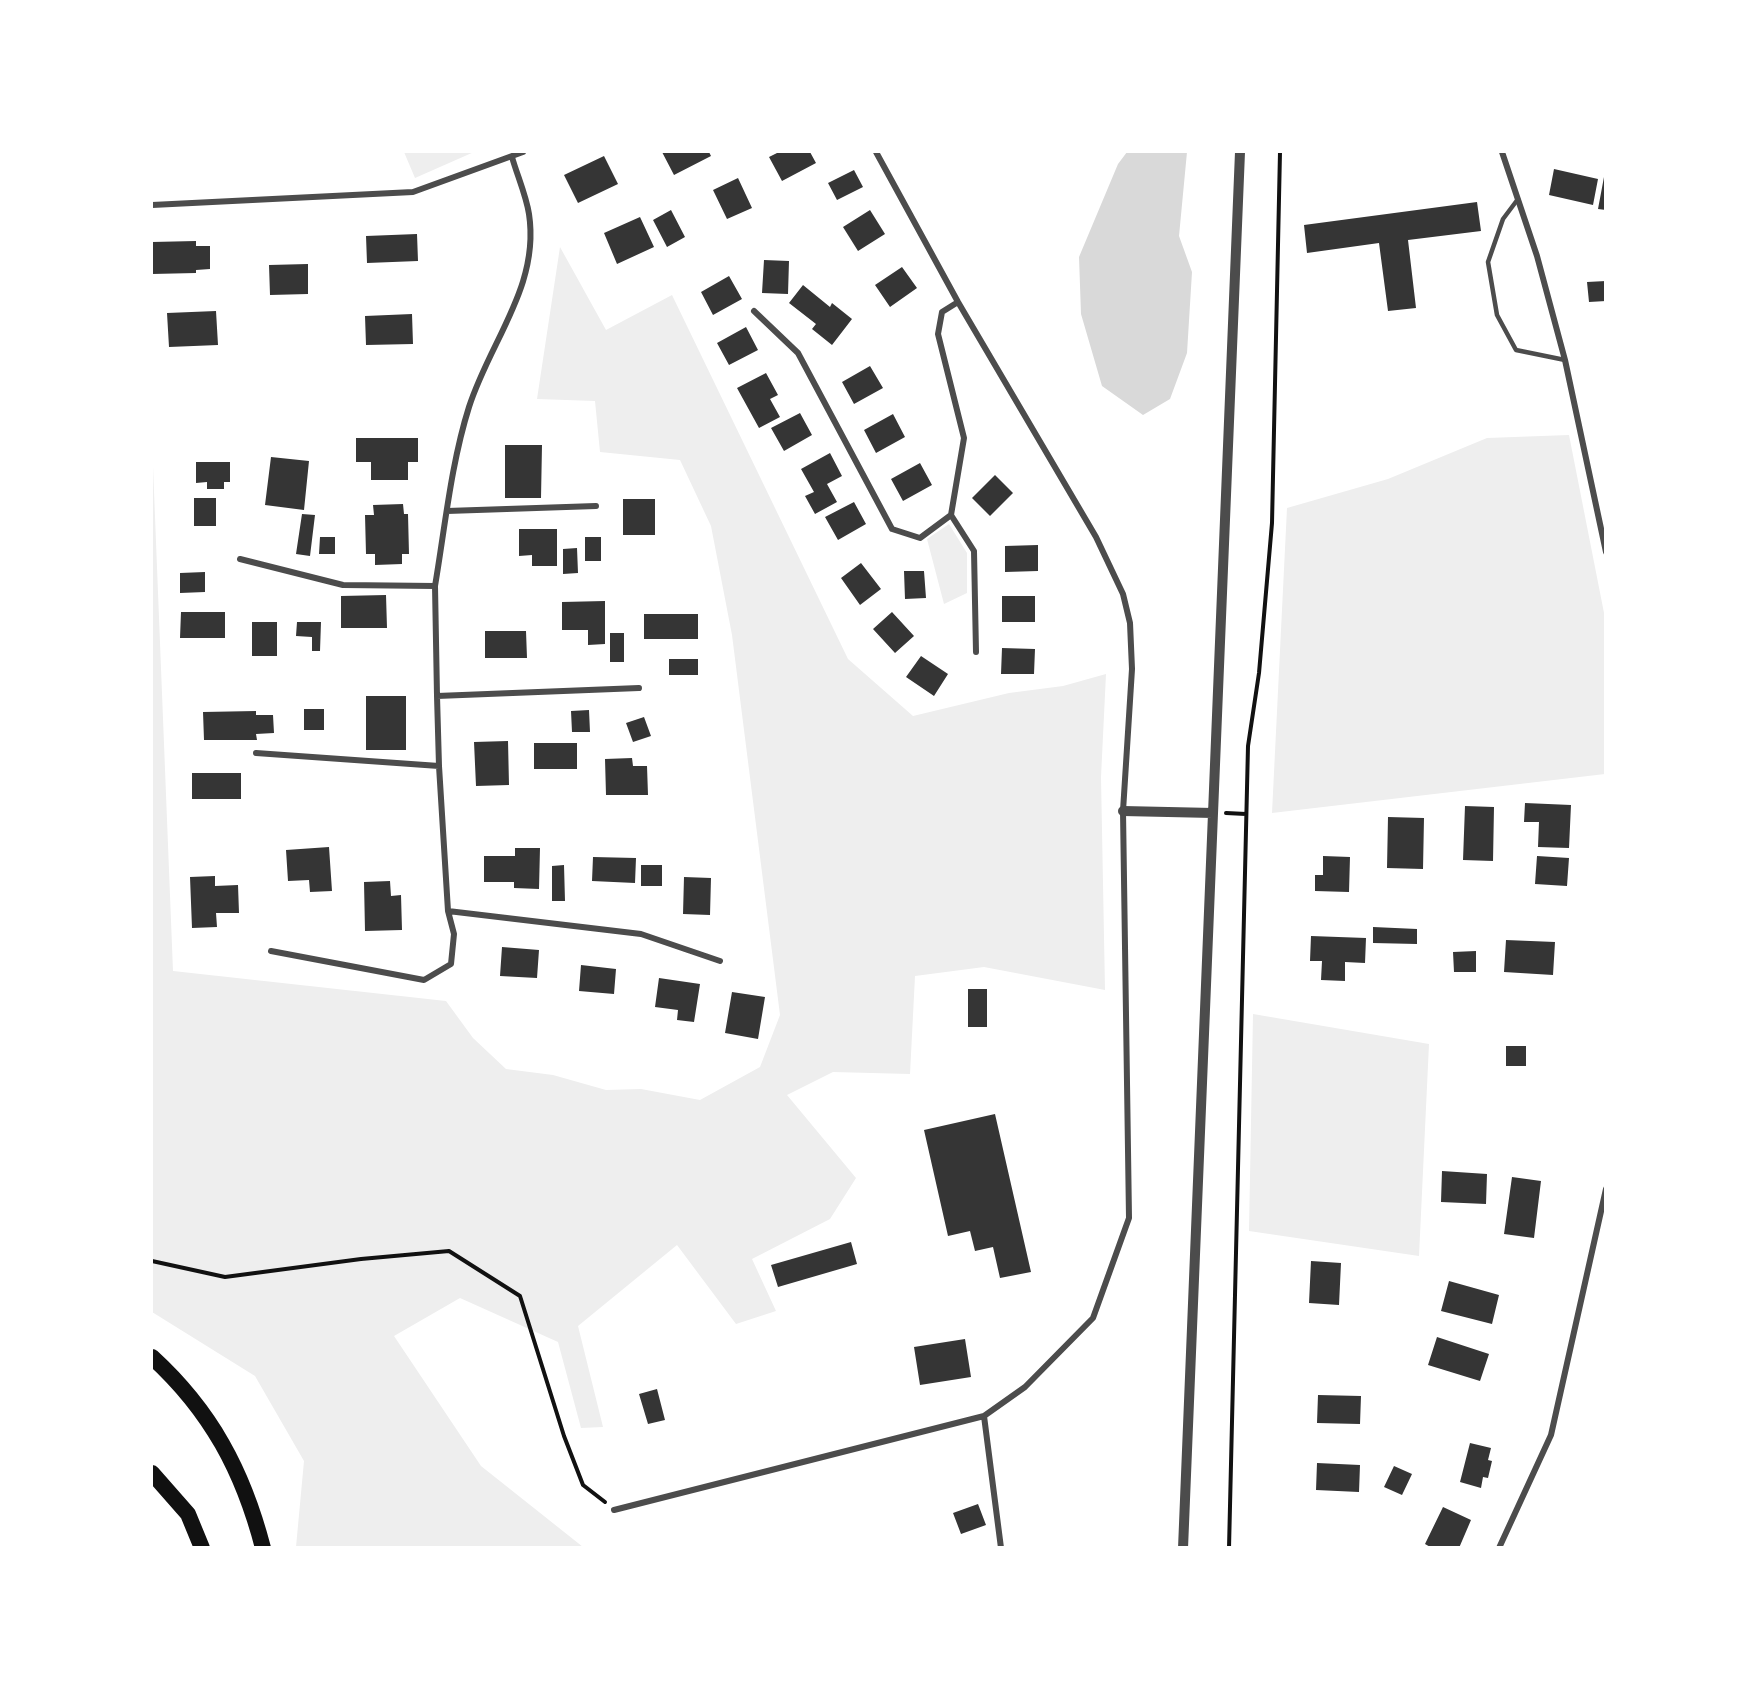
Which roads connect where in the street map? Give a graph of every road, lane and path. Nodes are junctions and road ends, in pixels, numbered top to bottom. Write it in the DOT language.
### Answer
graph roads {
  1 [pos="523,152"];
  2 [pos="876,152"];
  3 [pos="1240,152"];
  4 [pos="1280,152"];
  5 [pos="1502,152"];
  6 [pos="512,157"];
  7 [pos="1518,199"];
  8 [pos="152,205"];
  9 [pos="958,302"];
  10 [pos="754,311"];
  11 [pos="1565,360"];
  12 [pos="596,507"];
  13 [pos="447,511"];
  14 [pos="951,515"];
  15 [pos="1605,552"];
  16 [pos="240,559"];
  17 [pos="435,586"];
  18 [pos="976,652"];
  19 [pos="639,688"];
  20 [pos="437,696"];
  21 [pos="256,753"];
  22 [pos="439,766"];
  23 [pos="1123,811"];
  24 [pos="1213,813"];
  25 [pos="448,911"];
  26 [pos="271,951"];
  27 [pos="720,961"];
  28 [pos="1605,1189"];
  29 [pos="152,1261"];
  30 [pos="152,1357"];
  31 [pos="984,1416"];
  32 [pos="152,1473"];
  33 [pos="614,1510"];
  34 [pos="202,1548"];
  35 [pos="262,1548"];
  36 [pos="1000,1548"];
  37 [pos="1183,1548"];
  38 [pos="1229,1548"];
  39 [pos="1499,1548"];
  1 -- 6 [label="street"];
  2 -- 9 [label="street"];
  3 -- 24 [label="street"];
  4 -- 38 [label="path"];
  5 -- 7 [label="street"];
  6 -- 8 [label="street"];
  6 -- 13 [label="street"];
  7 -- 11 [label="street"];
  7 -- 11 [label="lane"];
  9 -- 14 [label="street"];
  9 -- 23 [label="street"];
  10 -- 14 [label="street"];
  11 -- 15 [label="street"];
  12 -- 13 [label="street"];
  13 -- 17 [label="street"];
  14 -- 18 [label="street"];
  16 -- 17 [label="street"];
  17 -- 20 [label="street"];
  19 -- 20 [label="street"];
  20 -- 22 [label="street"];
  21 -- 22 [label="street"];
  22 -- 25 [label="street"];
  23 -- 24 [label="street"];
  23 -- 31 [label="street"];
  24 -- 37 [label="street"];
  25 -- 26 [label="street"];
  25 -- 27 [label="street"];
  28 -- 39 [label="street"];
  29 -- 33 [label="path"];
  30 -- 35 [label="highway"];
  31 -- 33 [label="street"];
  31 -- 36 [label="street"];
  32 -- 34 [label="highway"];
}
